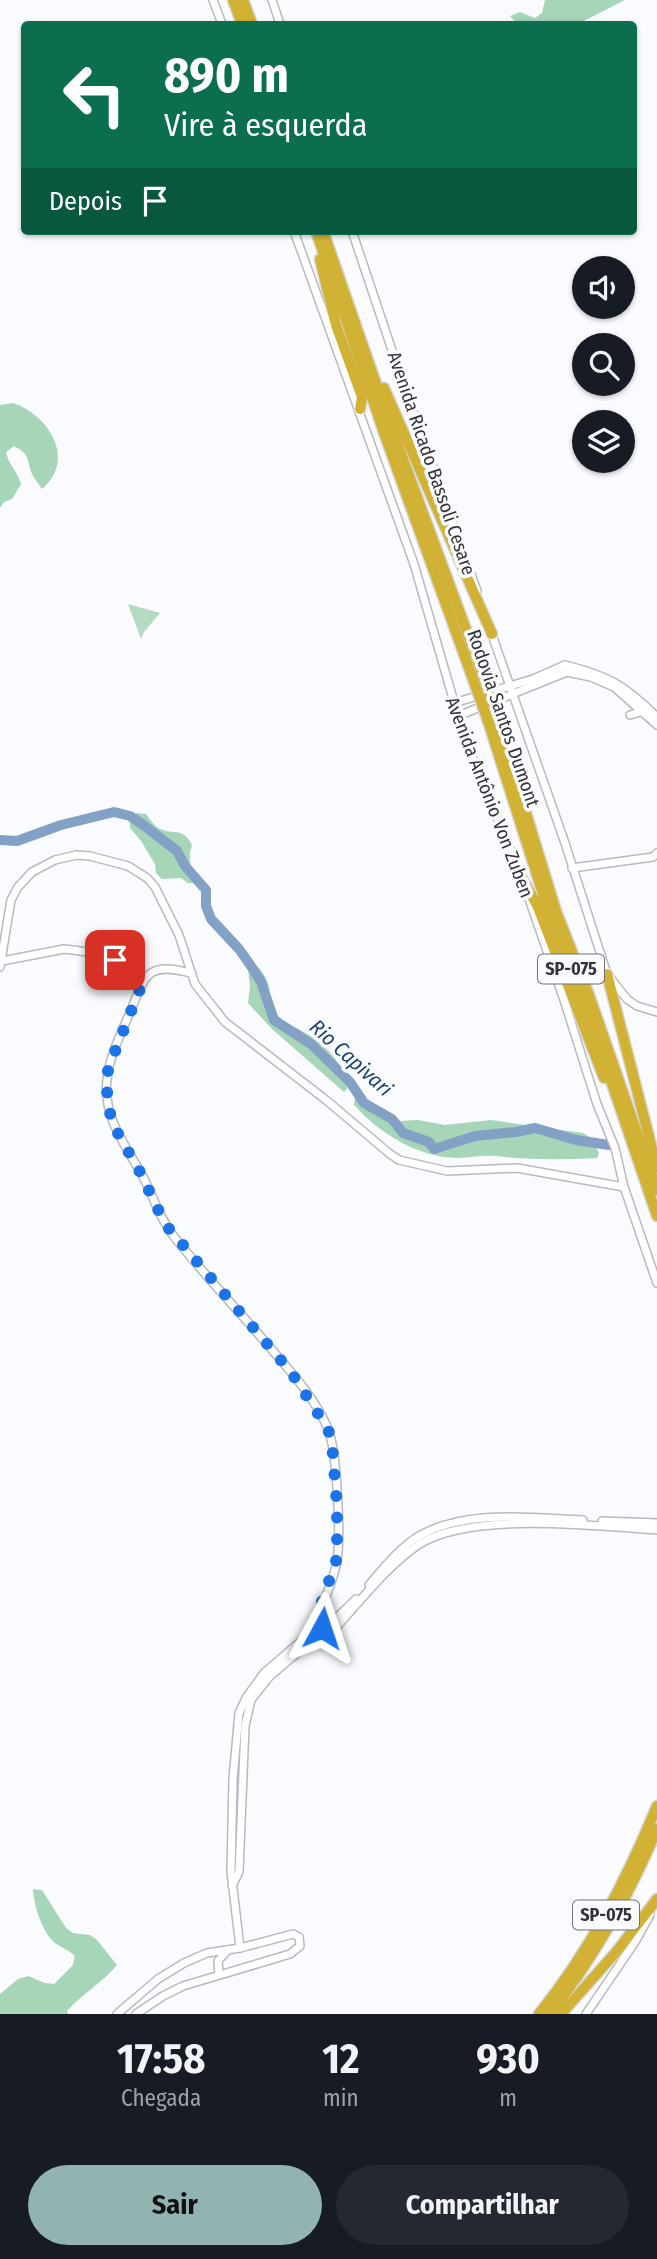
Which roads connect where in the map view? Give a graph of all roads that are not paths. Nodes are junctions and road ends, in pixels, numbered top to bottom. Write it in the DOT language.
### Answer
graph roads {
  1 [pos="213,0"];
  2 [pos="233,0"];
  3 [pos="243,0"];
  4 [pos="272,0"];
  5 [pos="221,21"];
  6 [pos="241,21"];
  7 [pos="251,21"];
  8 [pos="279,21"];
  9 [pos="295,235"];
  10 [pos="317,235"];
  11 [pos="317,235"];
  12 [pos="324,235"];
  13 [pos="354,235"];
  14 [pos="371,366"];
  15 [pos="358,405"];
  16 [pos="492,634"];
  17 [pos="479,680"];
  18 [pos="509,685"];
  19 [pos="512,695"];
  20 [pos="454,703"];
  21 [pos="644,711"];
  22 [pos="631,715"];
  23 [pos="457,716"];
  24 [pos="657,718"];
  25 [pos="492,720"];
  26 [pos="657,724"];
  27 [pos="655,855"];
  28 [pos="572,868"];
  29 [pos="520,875"];
  30 [pos="1,964"];
  31 [pos="191,973"];
  32 [pos="607,974"];
  33 [pos="142,984"];
  34 [pos="657,1012"];
  35 [pos="630,1135"];
  36 [pos="657,1168"];
  37 [pos="624,1186"];
  38 [pos="657,1189"];
  39 [pos="657,1216"];
  40 [pos="657,1283"];
  41 [pos="657,1523"];
  42 [pos="657,1530"];
  43 [pos="322,1633"];
  44 [pos="657,1806"];
  45 [pos="657,1829"];
  46 [pos="232,1886"];
  47 [pos="657,1900"];
  48 [pos="240,1948"];
  49 [pos="229,1950"];
  50 [pos="219,1974"];
  51 [pos="117,2014"];
  52 [pos="136,2014"];
  53 [pos="539,2014"];
  54 [pos="550,2014"];
  55 [pos="561,2014"];
  56 [pos="586,2014"];
  1 -- 5 [label="street"];
  2 -- 6 [label="highway"];
  3 -- 7 [label="highway"];
  4 -- 8 [label="street"];
  9 -- 15 [label="street, Avenida Antônio Von Zuben"];
  10 -- 15 [label="highway"];
  11 -- 17 [label="highway, Rodovia Santos Dumont / SP-075"];
  12 -- 14 [label="highway, Rodovia Santos Dumont / SP-075"];
  13 -- 16 [label="street, Avenida Ricado Bassoli Cesare"];
  14 -- 16 [label="highway"];
  14 -- 17 [label="highway, Rodovia Santos Dumont / SP-075"];
  15 -- 20 [label="street, Avenida Antônio Von Zuben"];
  16 -- 18 [label="street, Avenida Ricado Bassoli Cesare"];
  17 -- 25 [label="highway, Rodovia Santos Dumont / SP-075, bridge"];
  18 -- 19 [label="street, Avenida Ricado Bassoli Cesare"];
  18 -- 20 [label="street"];
  18 -- 24 [label="street"];
  19 -- 21 [label="street"];
  19 -- 23 [label="street"];
  19 -- 28 [label="street, Avenida Ricado Bassoli Cesare"];
  20 -- 23 [label="street, Avenida Antônio Von Zuben"];
  21 -- 22 [label="street"];
  21 -- 26 [label="street"];
  23 -- 29 [label="street, Avenida Antônio Von Zuben"];
  25 -- 35 [label="highway, Rodovia Santos Dumont / SP-075"];
  25 -- 38 [label="highway, Rodovia Santos Dumont / SP-075"];
  27 -- 28 [label="street"];
  28 -- 32 [label="street, Avenida Ricado Bassoli Cesare"];
  29 -- 35 [label="highway"];
  29 -- 37 [label="street, Avenida Antônio Von Zuben"];
  30 -- 31 [label="street"];
  30 -- 33 [label="street"];
  31 -- 33 [label="street"];
  31 -- 37 [label="street"];
  32 -- 34 [label="street"];
  32 -- 36 [label="highway"];
  33 -- 43 [label="street"];
  35 -- 39 [label="highway, Rodovia Santos Dumont / SP-075"];
  37 -- 40 [label="street, Avenida Antônio Von Zuben"];
  41 -- 43 [label="street"];
  42 -- 43 [label="street"];
  43 -- 46 [label="street"];
  43 -- 46 [label="street"];
  44 -- 53 [label="highway, SP-075"];
  45 -- 54 [label="highway, SP-075"];
  46 -- 48 [label="street"];
  47 -- 55 [label="highway"];
  47 -- 56 [label="street"];
  48 -- 49 [label="street"];
  48 -- 50 [label="street"];
  49 -- 50 [label="street"];
  49 -- 51 [label="street"];
  50 -- 52 [label="street"];
}
